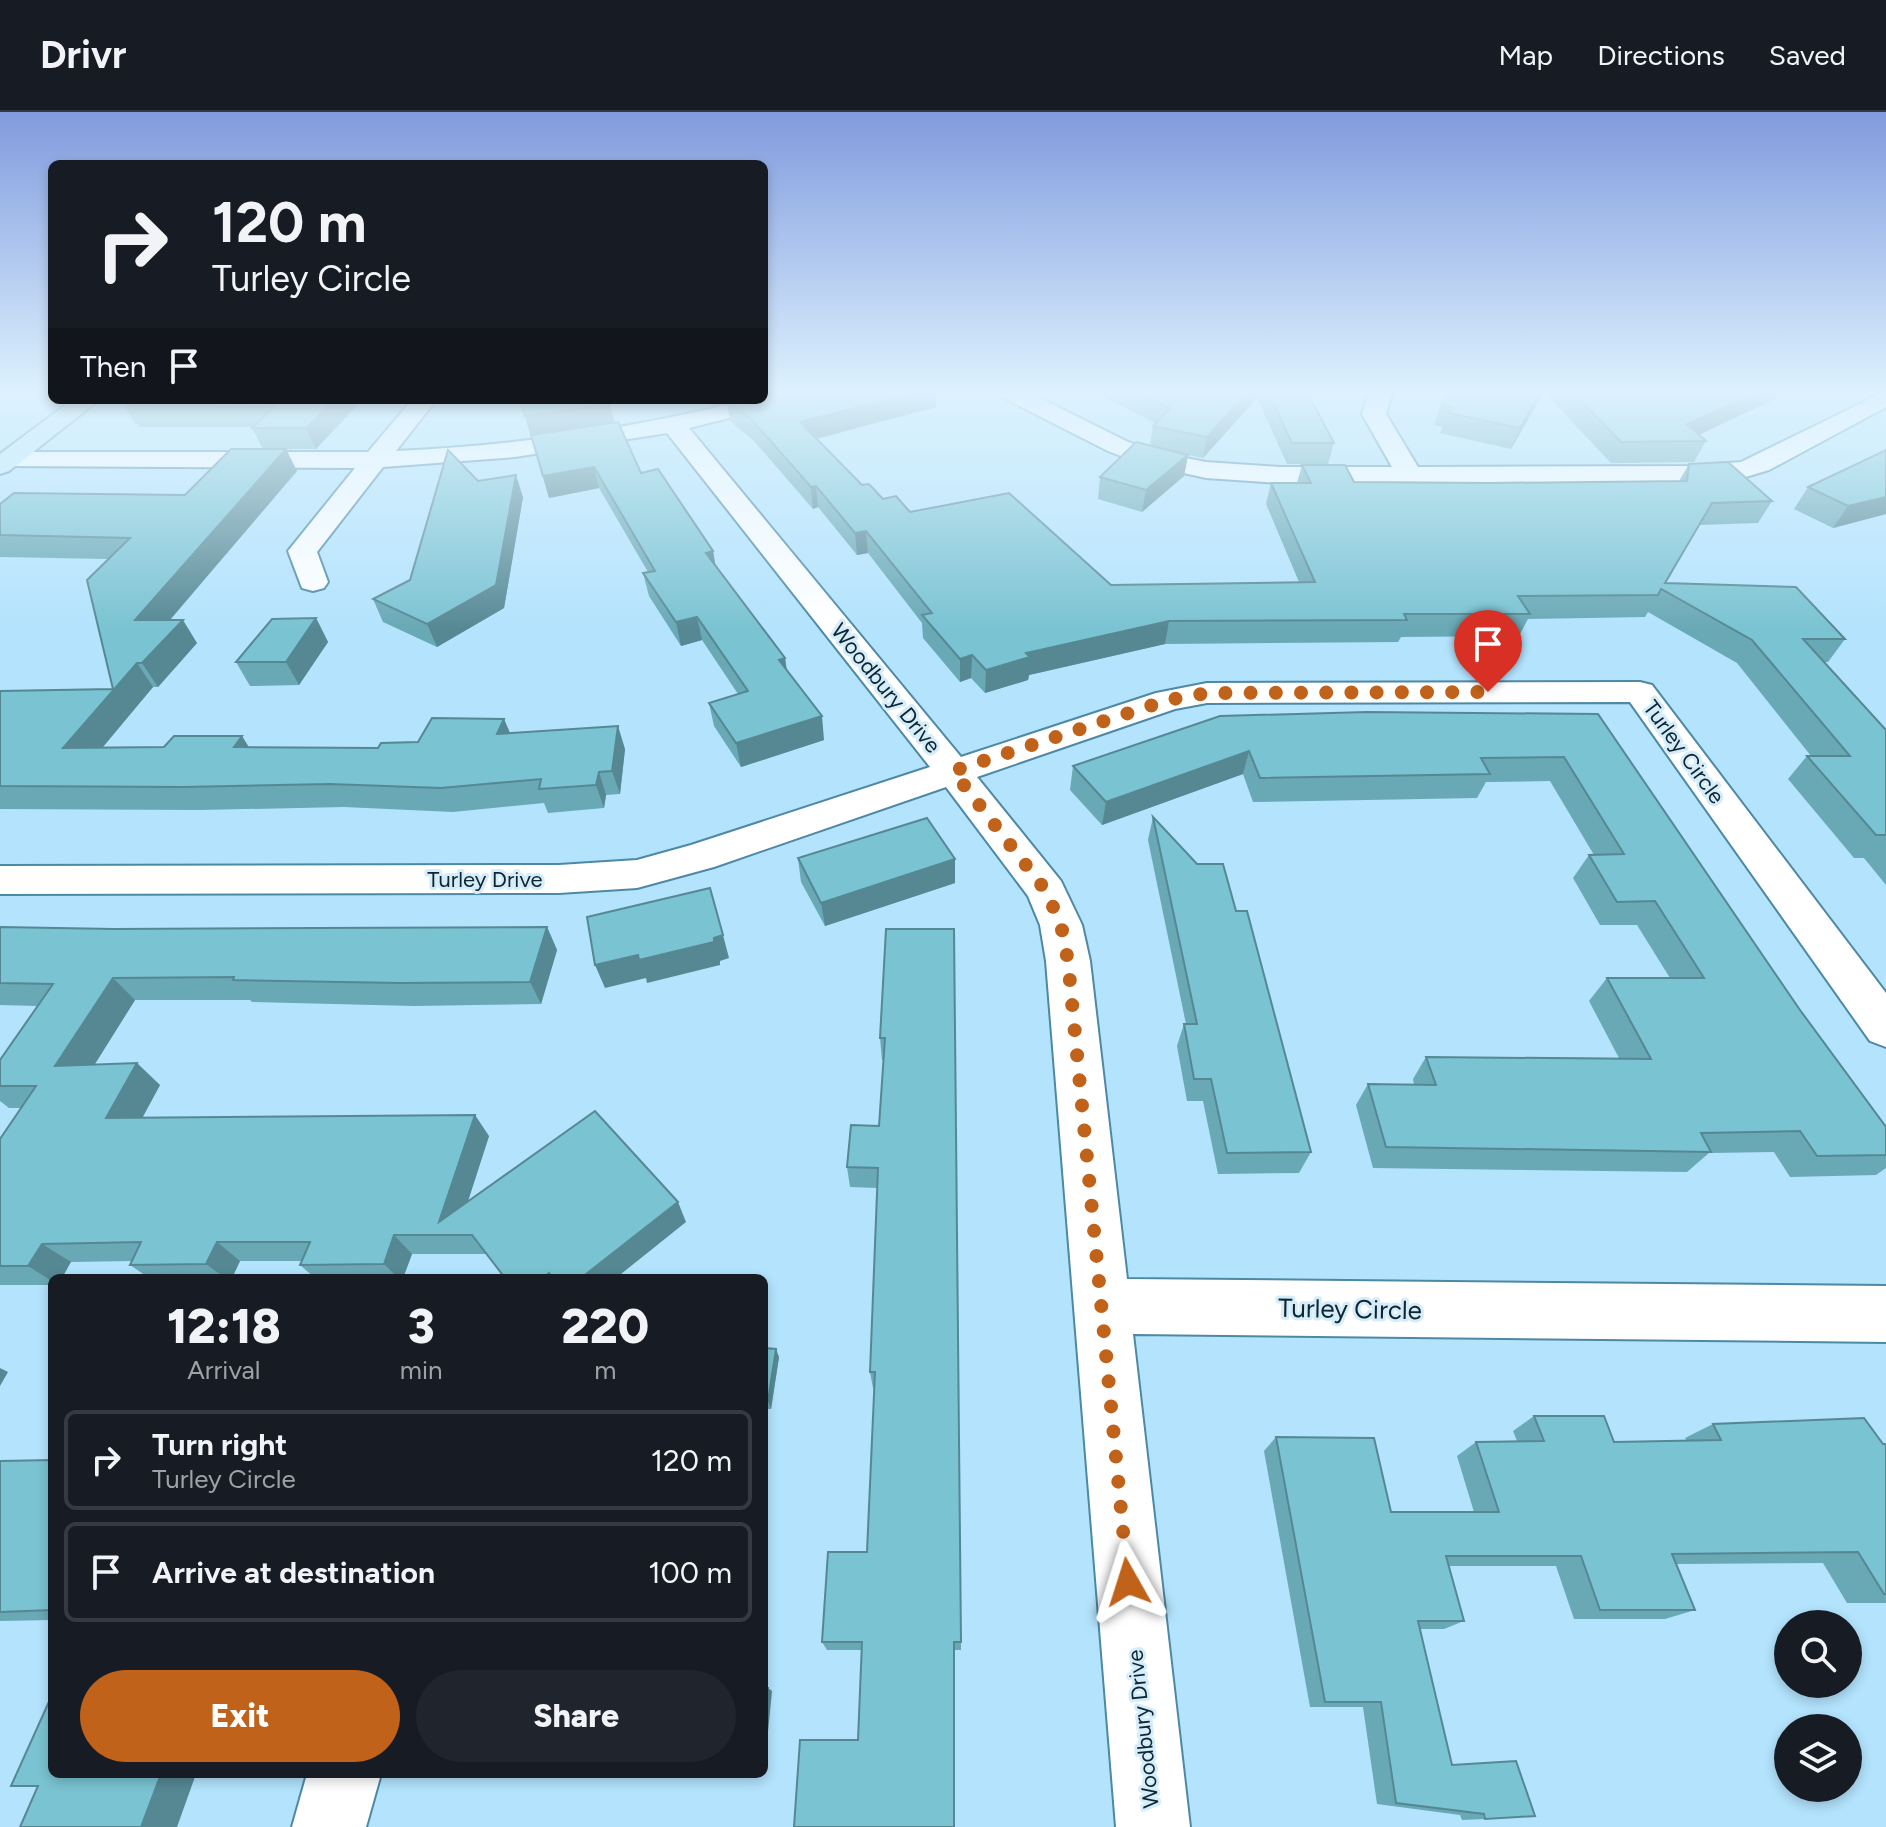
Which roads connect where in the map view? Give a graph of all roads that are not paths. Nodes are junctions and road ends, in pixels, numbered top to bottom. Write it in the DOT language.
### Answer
graph roads {
  1 [pos="368,470"];
  2 [pos="709,470"];
  3 [pos="1218,470"];
  4 [pos="1407,470"];
  5 [pos="1742,470"];
  6 [pos="1409,474"];
  7 [pos="313,582"];
  8 [pos="953,771"];
  9 [pos="0,880"];
  10 [pos="1886,1028"];
  11 [pos="1101,1306"];
  12 [pos="1886,1314"];
  13 [pos="343,1778"];
  14 [pos="329,1827"];
  15 [pos="1153,1827"];
  1 -- 7 [label="street"];
  2 -- 8 [label="street, Woodbury Drive"];
  3 -- 6 [label="street"];
  4 -- 6 [label="street"];
  5 -- 6 [label="street"];
  8 -- 9 [label="street, Turley Drive"];
  8 -- 10 [label="street, Turley Circle"];
  8 -- 11 [label="street, Woodbury Drive"];
  11 -- 12 [label="street, Turley Circle"];
  11 -- 15 [label="street, Woodbury Drive"];
  13 -- 14 [label="street"];
}
